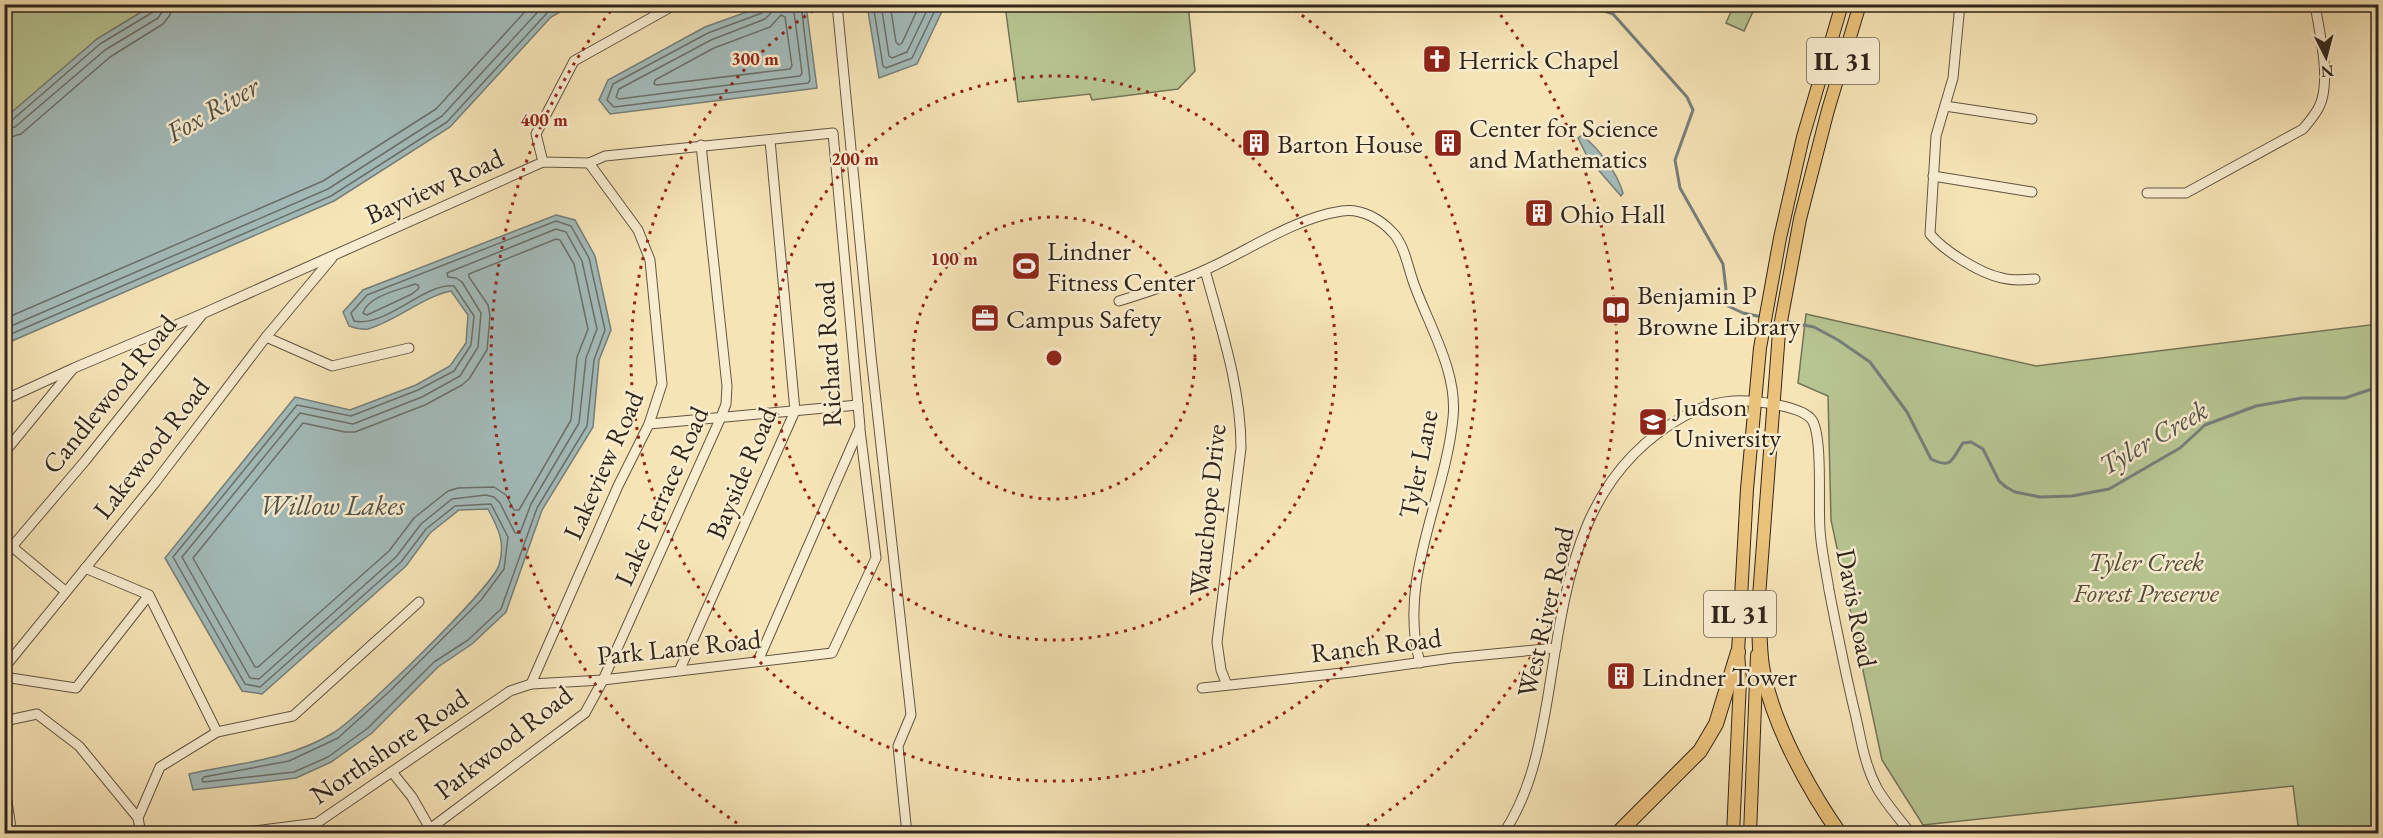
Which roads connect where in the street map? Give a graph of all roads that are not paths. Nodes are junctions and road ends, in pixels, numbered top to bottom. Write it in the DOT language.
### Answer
graph roads {
  1 [pos="676,4"];
  2 [pos="837,4"];
  3 [pos="1842,4"];
  4 [pos="1860,4"];
  5 [pos="1960,4"];
  6 [pos="2315,4"];
  7 [pos="1945,106"];
  8 [pos="2032,119"];
  9 [pos="833,133"];
  10 [pos="770,140"];
  11 [pos="701,145"];
  12 [pos="543,162"];
  13 [pos="589,163"];
  14 [pos="1933,176"];
  15 [pos="2032,192"];
  16 [pos="2147,192"];
  17 [pos="334,256"];
  18 [pos="1205,270"];
  19 [pos="2035,279"];
  20 [pos="1119,301"];
  21 [pos="202,314"];
  22 [pos="266,337"];
  23 [pos="410,348"];
  24 [pos="74,368"];
  25 [pos="4,400"];
  26 [pos="1755,402"];
  27 [pos="858,405"];
  28 [pos="1772,405"];
  29 [pos="795,411"];
  30 [pos="721,417"];
  31 [pos="649,424"];
  32 [pos="860,427"];
  33 [pos="4,453"];
  34 [pos="8,543"];
  35 [pos="4,556"];
  36 [pos="85,567"];
  37 [pos="65,591"];
  38 [pos="149,595"];
  39 [pos="419,602"];
  40 [pos="1759,602"];
  41 [pos="1556,648"];
  42 [pos="1738,652"];
  43 [pos="758,661"];
  44 [pos="1420,663"];
  45 [pos="4,668"];
  46 [pos="680,669"];
  47 [pos="4,677"];
  48 [pos="603,680"];
  49 [pos="531,684"];
  50 [pos="1227,685"];
  51 [pos="1202,688"];
  52 [pos="4,721"];
  53 [pos="217,732"];
  54 [pos="392,772"];
  55 [pos="4,782"];
  56 [pos="138,818"];
  57 [pos="428,832"];
  58 [pos="12,834"];
  59 [pos="141,834"];
  60 [pos="232,834"];
  61 [pos="907,834"];
  62 [pos="1503,834"];
  63 [pos="1617,834"];
  64 [pos="1733,834"];
  65 [pos="1750,834"];
  66 [pos="1840,834"];
  67 [pos="1911,834"];
  1 -- 12 [label="street"];
  2 -- 61 [label="street"];
  3 -- 26 [label="main road, IL 31"];
  4 -- 28 [label="main road, IL 31"];
  5 -- 7 [label="street"];
  6 -- 16 [label="street"];
  7 -- 8 [label="street"];
  7 -- 14 [label="street"];
  9 -- 10 [label="street, Bayview Road"];
  9 -- 27 [label="street, Richard Road"];
  10 -- 11 [label="street, Bayview Road"];
  10 -- 29 [label="street, Bayside Road"];
  11 -- 13 [label="street, Bayview Road"];
  11 -- 30 [label="street, Lake Terrace Road"];
  12 -- 13 [label="street, Bayview Road"];
  12 -- 17 [label="street, Bayview Road"];
  13 -- 31 [label="street, Lakeview Road"];
  14 -- 15 [label="street"];
  14 -- 19 [label="street"];
  17 -- 21 [label="street, Bayview Road"];
  17 -- 22 [label="street, Lakewood Road"];
  18 -- 20 [label="street"];
  18 -- 44 [label="street, Tyler Lane"];
  18 -- 50 [label="street, Wauchope Drive"];
  21 -- 24 [label="street, Bayview Road"];
  21 -- 34 [label="street, Candlewood Road"];
  22 -- 23 [label="street"];
  22 -- 36 [label="street, Lakewood Road"];
  24 -- 25 [label="street, Bayview Road"];
  24 -- 33 [label="street"];
  26 -- 28 [label="street, West River Road"];
  26 -- 41 [label="street, West River Road"];
  26 -- 42 [label="main road, IL 31"];
  27 -- 29 [label="street"];
  27 -- 32 [label="street, Richard Road"];
  28 -- 40 [label="main road, IL 31"];
  28 -- 67 [label="street, Davis Road"];
  29 -- 30 [label="street"];
  29 -- 46 [label="street, Bayside Road"];
  30 -- 31 [label="street"];
  30 -- 48 [label="street, Lake Terrace Road"];
  31 -- 49 [label="street, Lakeview Road"];
  32 -- 43 [label="street, Richard Road"];
  32 -- 43 [label="street, Park Lane Road"];
  34 -- 35 [label="street, Candlewood Road"];
  34 -- 37 [label="street"];
  36 -- 37 [label="street, Lakewood Road"];
  36 -- 38 [label="street"];
  37 -- 45 [label="street, Lakewood Road"];
  38 -- 47 [label="street"];
  38 -- 53 [label="street"];
  39 -- 53 [label="street"];
  40 -- 65 [label="main road, IL 31"];
  40 -- 66 [label="highway"];
  41 -- 44 [label="street, Ranch Road"];
  41 -- 62 [label="street, West River Road"];
  42 -- 63 [label="highway"];
  42 -- 64 [label="main road, IL 31"];
  43 -- 46 [label="street, Park Lane Road"];
  44 -- 50 [label="street, Ranch Road"];
  46 -- 48 [label="street, Park Lane Road"];
  48 -- 49 [label="street, Park Lane Road"];
  48 -- 57 [label="street, Parkwood Road"];
  49 -- 54 [label="street, Northshore Road"];
  50 -- 51 [label="street, Ranch Road"];
  52 -- 56 [label="street"];
  53 -- 56 [label="street"];
  54 -- 57 [label="street"];
  54 -- 60 [label="street, Northshore Road"];
  55 -- 58 [label="street"];
  56 -- 59 [label="street"];
}
